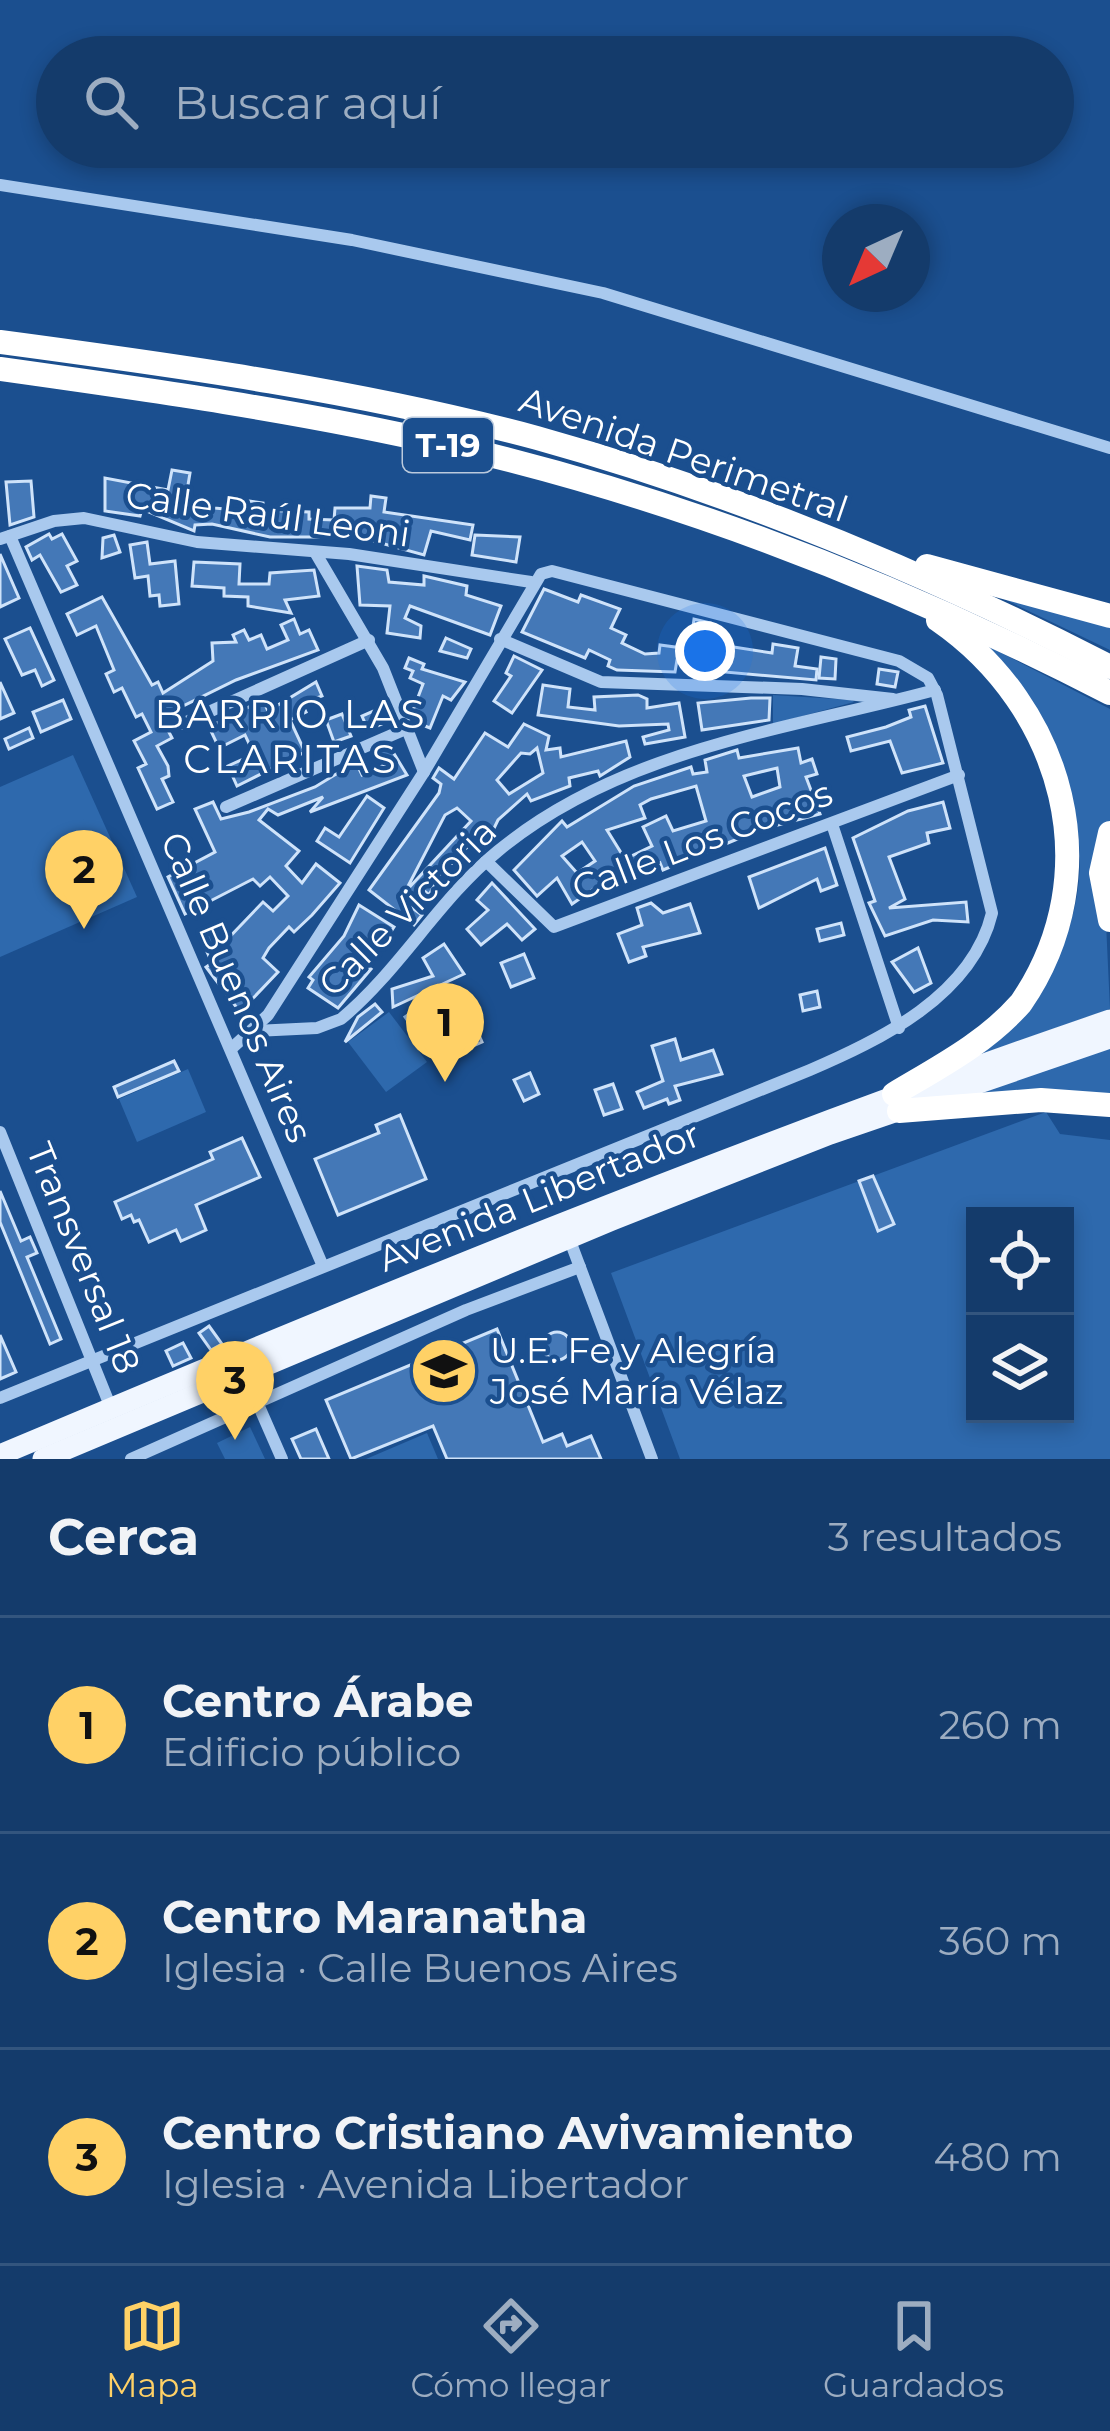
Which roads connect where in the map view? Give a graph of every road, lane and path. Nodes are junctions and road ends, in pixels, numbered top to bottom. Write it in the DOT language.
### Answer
graph roads {
  1 [pos="0,185"];
  2 [pos="0,342"];
  3 [pos="0,369"];
  4 [pos="1110,448"];
  5 [pos="816,532"];
  6 [pos="5,538"];
  7 [pos="315,551"];
  8 [pos="531,582"];
  9 [pos="880,584"];
  10 [pos="1110,616"];
  11 [pos="500,639"];
  12 [pos="369,640"];
  13 [pos="1110,667"];
  14 [pos="934,690"];
  15 [pos="1110,692"];
  16 [pos="900,699"];
  17 [pos="182,724"];
  18 [pos="409,728"];
  19 [pos="424,772"];
  20 [pos="959,776"];
  21 [pos="226,806"];
  22 [pos="832,824"];
  23 [pos="1110,833"];
  24 [pos="486,861"];
  25 [pos="1110,920"];
  26 [pos="1110,1020"];
  27 [pos="898,1028"];
  28 [pos="255,1031"];
  29 [pos="1110,1038"];
  30 [pos="232,1048"];
  31 [pos="896,1102"];
  32 [pos="1110,1105"];
  33 [pos="0,1132"];
  34 [pos="569,1238"];
  35 [pos="322,1264"];
  36 [pos="580,1268"];
  37 [pos="94,1360"];
  38 [pos="0,1398"];
  39 [pos="257,1402"];
  40 [pos="115,1417"];
  41 [pos="0,1455"];
  42 [pos="47,1458"];
  43 [pos="130,1459"];
  44 [pos="282,1459"];
  45 [pos="652,1459"];
  1 -- 4 [label="street"];
  2 -- 5 [label="highway, Avenida Perimetral / T-19"];
  3 -- 9 [label="highway, Avenida Perimetral / T-19"];
  5 -- 10 [label="highway"];
  5 -- 13 [label="highway, Avenida Perimetral / T-19"];
  6 -- 7 [label="street, Calle Raúl Leoni"];
  6 -- 30 [label="street, Calle Buenos Aires"];
  7 -- 8 [label="street, Calle Raúl Leoni"];
  7 -- 12 [label="street"];
  8 -- 11 [label="street"];
  8 -- 14 [label="street, Calle Raúl Leoni"];
  9 -- 15 [label="highway, Avenida Perimetral / T-19"];
  9 -- 31 [label="highway"];
  11 -- 16 [label="street"];
  11 -- 19 [label="street"];
  12 -- 17 [label="street"];
  12 -- 18 [label="street"];
  14 -- 16 [label="street, Calle Victoria"];
  14 -- 20 [label="street"];
  16 -- 24 [label="street, Calle Victoria"];
  18 -- 19 [label="street"];
  18 -- 21 [label="street"];
  19 -- 28 [label="street"];
  20 -- 22 [label="street, Calle Los Cocos"];
  20 -- 27 [label="street, Avenida Libertador"];
  22 -- 24 [label="street, Calle Los Cocos"];
  22 -- 27 [label="street"];
  23 -- 25 [label="highway"];
  24 -- 28 [label="street, Calle Victoria"];
  26 -- 31 [label="main road, Avenida Libertador"];
  27 -- 35 [label="street, Avenida Libertador"];
  28 -- 30 [label="street"];
  29 -- 31 [label="main road, Avenida Libertador"];
  30 -- 35 [label="street, Calle Buenos Aires"];
  31 -- 32 [label="highway"];
  31 -- 34 [label="main road, Avenida Libertador"];
  31 -- 40 [label="main road, Avenida Libertador"];
  33 -- 37 [label="street, Transversal 18"];
  34 -- 36 [label="street"];
  34 -- 40 [label="main road, Avenida Libertador"];
  35 -- 37 [label="street, Avenida Libertador"];
  36 -- 39 [label="street"];
  36 -- 45 [label="street"];
  37 -- 38 [label="street, Avenida Libertador"];
  37 -- 40 [label="street, Transversal 18"];
  39 -- 43 [label="street"];
  39 -- 44 [label="street"];
  40 -- 41 [label="main road, Avenida Libertador"];
  40 -- 42 [label="main road, Avenida Libertador"];
}
